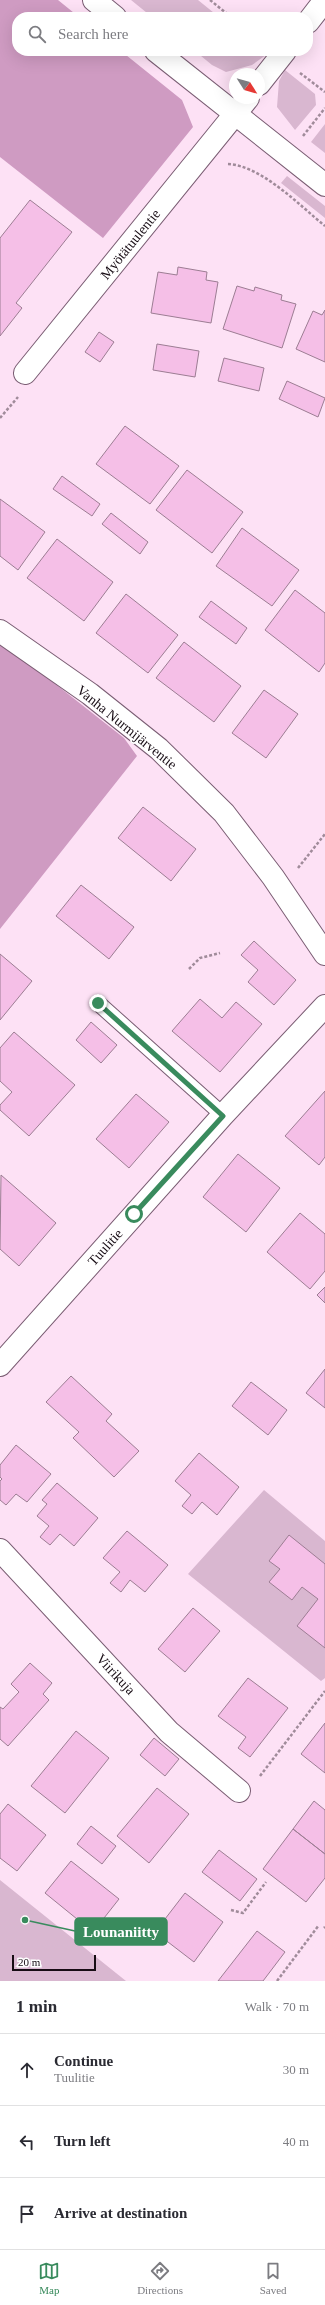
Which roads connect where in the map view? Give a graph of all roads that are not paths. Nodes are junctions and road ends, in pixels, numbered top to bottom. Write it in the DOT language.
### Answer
graph roads {
  1 [pos="94,0"];
  2 [pos="325,0"];
  3 [pos="108,12"];
  4 [pos="313,16"];
  5 [pos="162,56"];
  6 [pos="281,56"];
  7 [pos="265,76"];
  8 [pos="243,104"];
  9 [pos="235,115"];
  10 [pos="325,185"];
  11 [pos="24,383"];
  12 [pos="0,631"];
  13 [pos="325,954"];
  14 [pos="98,1003"];
  15 [pos="325,1006"];
  16 [pos="223,1116"];
  17 [pos="0,1365"];
  18 [pos="0,1550"];
  19 [pos="239,1791"];
  1 -- 3 [label="street"];
  2 -- 4 [label="street"];
  5 -- 9 [label="street"];
  6 -- 7 [label="street"];
  8 -- 9 [label="street, Myötätuulentie"];
  9 -- 10 [label="street"];
  9 -- 11 [label="street, Myötätuulentie"];
  12 -- 13 [label="street, Vanha Nurmijärventie"];
  14 -- 16 [label="lane"];
  15 -- 16 [label="street, Tuulitie"];
  16 -- 17 [label="street, Tuulitie"];
  18 -- 19 [label="street, Viirikuja"];
}
